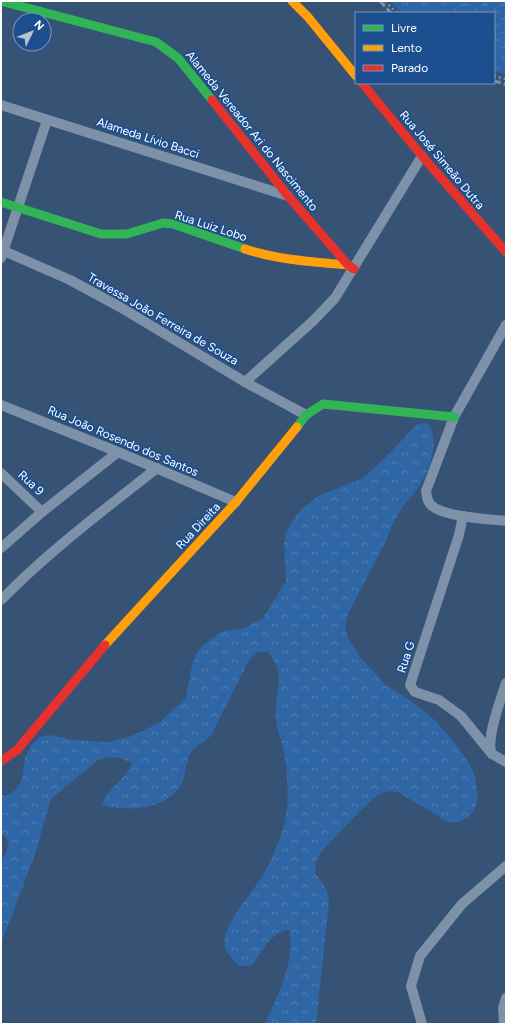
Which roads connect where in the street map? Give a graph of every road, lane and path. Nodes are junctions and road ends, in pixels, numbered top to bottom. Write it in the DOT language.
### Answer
graph roads {
  1 [pos="1,1"];
  2 [pos="292,1"];
  3 [pos="385,1"];
  4 [pos="396,12"];
  5 [pos="355,75"];
  6 [pos="495,76"];
  7 [pos="506,79"];
  8 [pos="363,84"];
  9 [pos="1,105"];
  10 [pos="47,120"];
  11 [pos="422,156"];
  12 [pos="288,196"];
  13 [pos="1,202"];
  14 [pos="16,208"];
  15 [pos="506,252"];
  16 [pos="2,255"];
  17 [pos="351,267"];
  18 [pos="506,325"];
  19 [pos="245,382"];
  20 [pos="1,405"];
  21 [pos="306,415"];
  22 [pos="454,417"];
  23 [pos="118,452"];
  24 [pos="157,468"];
  25 [pos="1,473"];
  26 [pos="236,502"];
  27 [pos="42,512"];
  28 [pos="464,516"];
  29 [pos="506,521"];
  30 [pos="1,548"];
  31 [pos="1,600"];
  32 [pos="506,683"];
  33 [pos="492,754"];
  34 [pos="1,761"];
  35 [pos="506,762"];
  36 [pos="506,866"];
  37 [pos="506,998"];
  38 [pos="422,1024"];
  39 [pos="504,1024"];
  1 -- 12 [label="street, Alameda Vereador Ari do Nascimento"];
  2 -- 5 [label="street"];
  3 -- 4 [label="path"];
  6 -- 7 [label="path"];
  8 -- 11 [label="street, Rua José Simeão Dutra"];
  9 -- 10 [label="street, Alameda Lívio Bacci"];
  10 -- 12 [label="street, Alameda Lívio Bacci"];
  10 -- 14 [label="street"];
  11 -- 15 [label="street, Rua José Simeão Dutra"];
  11 -- 17 [label="street"];
  12 -- 17 [label="street, Alameda Vereador Ari do Nascimento"];
  13 -- 14 [label="street, Rua Luiz Lobo"];
  14 -- 16 [label="street"];
  14 -- 17 [label="street, Rua Luiz Lobo"];
  16 -- 19 [label="street, Travessa João Ferreira de Souza"];
  17 -- 19 [label="street"];
  18 -- 22 [label="street"];
  19 -- 21 [label="street, Travessa João Ferreira de Souza"];
  20 -- 23 [label="street, Rua João Rosendo dos Santos"];
  21 -- 22 [label="street, Rua Direita"];
  21 -- 26 [label="street, Rua Direita"];
  22 -- 28 [label="street"];
  23 -- 24 [label="street, Rua João Rosendo dos Santos"];
  23 -- 27 [label="street"];
  24 -- 26 [label="street, Rua João Rosendo dos Santos"];
  24 -- 31 [label="street"];
  25 -- 27 [label="street, Rua 9"];
  26 -- 34 [label="street, Rua Direita"];
  27 -- 30 [label="street"];
  28 -- 29 [label="street"];
  28 -- 33 [label="street, Rua G"];
  32 -- 33 [label="street"];
  33 -- 35 [label="street, Rua G"];
  36 -- 38 [label="street"];
  37 -- 39 [label="street"];
}
